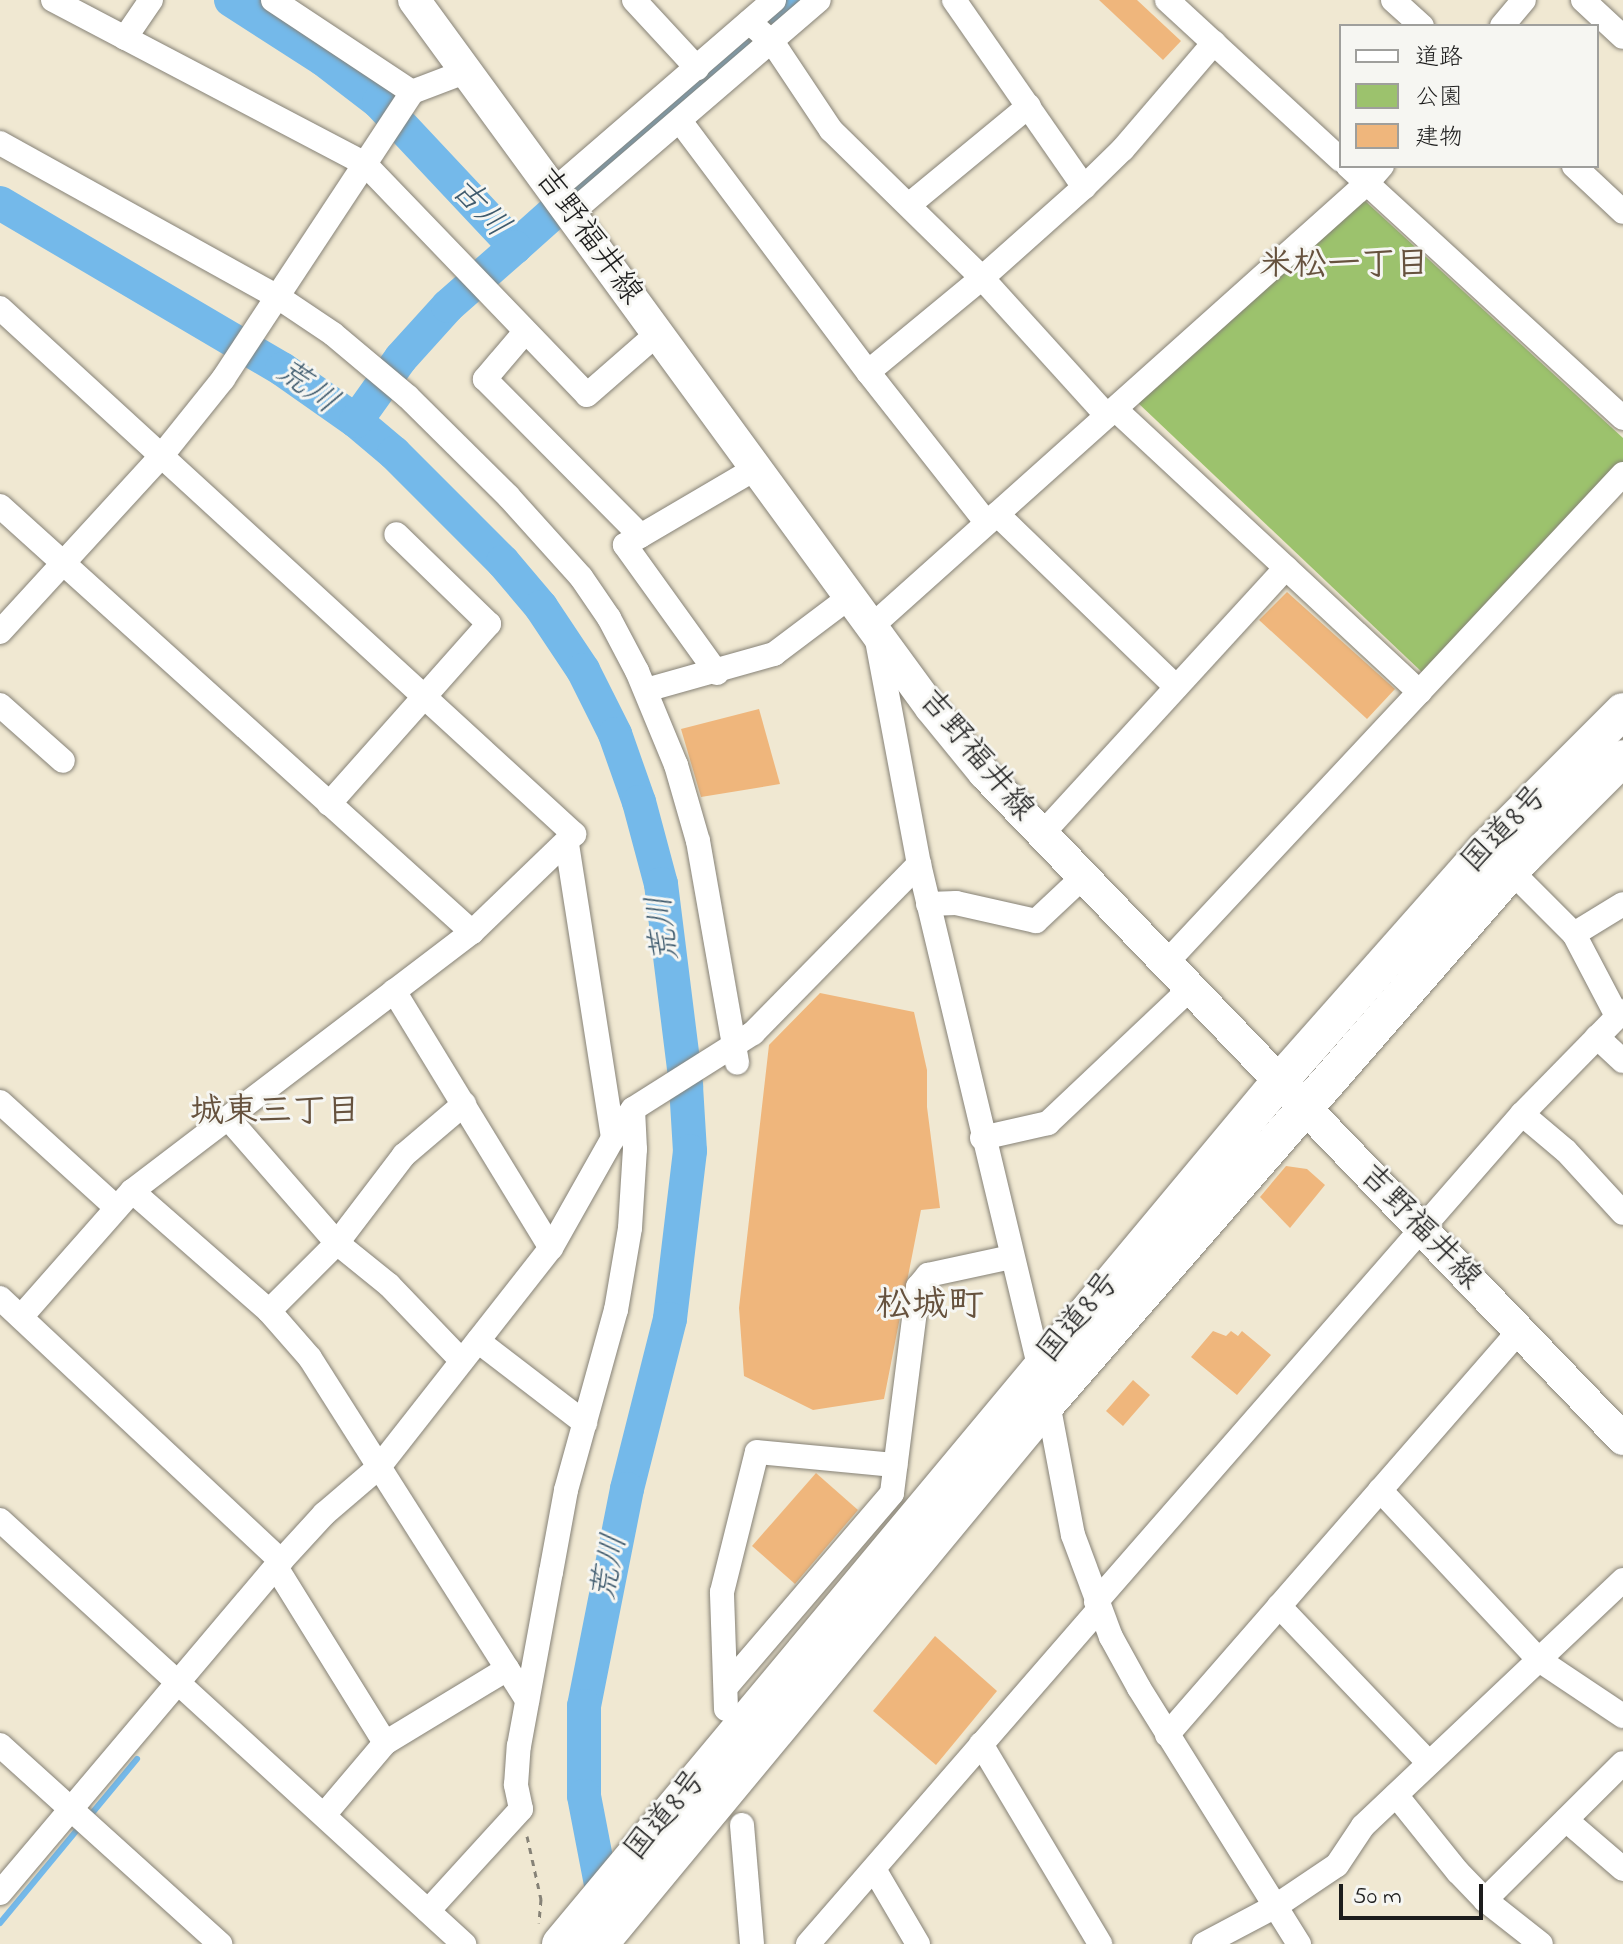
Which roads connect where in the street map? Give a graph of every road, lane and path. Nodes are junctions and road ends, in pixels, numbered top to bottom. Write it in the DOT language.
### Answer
graph roads {
  1 [pos="53,0"];
  2 [pos="151,0"];
  3 [pos="273,0"];
  4 [pos="634,0"];
  5 [pos="774,0"];
  6 [pos="819,0"];
  7 [pos="954,0"];
  8 [pos="1167,0"];
  9 [pos="1393,0"];
  10 [pos="1524,0"];
  11 [pos="1583,0"];
  12 [pos="426,4"];
  13 [pos="749,22"];
  14 [pos="1420,24"];
  15 [pos="1504,24"];
  16 [pos="1623,37"];
  17 [pos="125,38"];
  18 [pos="773,43"];
  19 [pos="1214,43"];
  20 [pos="697,68"];
  21 [pos="467,71"];
  22 [pos="1029,106"];
  23 [pos="402,107"];
  24 [pos="680,121"];
  25 [pos="0,143"];
  26 [pos="1339,158"];
  27 [pos="365,164"];
  28 [pos="1354,168"];
  29 [pos="1576,168"];
  30 [pos="1374,175"];
  31 [pos="1084,187"];
  32 [pos="562,203"];
  33 [pos="910,204"];
  34 [pos="1623,212"];
  35 [pos="982,278"];
  36 [pos="278,297"];
  37 [pos="0,308"];
  38 [pos="525,332"];
  39 [pos="657,334"];
  40 [pos="868,372"];
  41 [pos="1111,413"];
  42 [pos="1623,418"];
  43 [pos="163,454"];
  44 [pos="756,468"];
  45 [pos="1623,474"];
  46 [pos="0,506"];
  47 [pos="992,518"];
  48 [pos="396,534"];
  49 [pos="641,536"];
  50 [pos="63,562"];
  51 [pos="1286,568"];
  52 [pos="851,596"];
  53 [pos="874,628"];
  54 [pos="0,632"];
  55 [pos="717,673"];
  56 [pos="1176,687"];
  57 [pos="646,690"];
  58 [pos="1420,692"];
  59 [pos="424,697"];
  60 [pos="0,705"];
  61 [pos="1623,711"];
  62 [pos="1623,758"];
  63 [pos="63,761"];
  64 [pos="329,804"];
  65 [pos="1042,834"];
  66 [pos="567,844"];
  67 [pos="919,864"];
  68 [pos="1511,871"];
  69 [pos="1083,877"];
  70 [pos="928,904"];
  71 [pos="1623,904"];
  72 [pos="472,932"];
  73 [pos="1574,934"];
  74 [pos="1167,962"];
  75 [pos="1191,988"];
  76 [pos="394,991"];
  77 [pos="1620,1014"];
  78 [pos="1597,1037"];
  79 [pos="732,1051"];
  80 [pos="1623,1061"];
  81 [pos="1279,1082"];
  82 [pos="0,1102"];
  83 [pos="642,1102"];
  84 [pos="464,1104"];
  85 [pos="1304,1110"];
  86 [pos="1522,1114"];
  87 [pos="228,1118"];
  88 [pos="613,1138"];
  89 [pos="982,1138"];
  90 [pos="124,1199"];
  91 [pos="1623,1213"];
  92 [pos="1420,1229"];
  93 [pos="337,1243"];
  94 [pos="551,1248"];
  95 [pos="1011,1257"];
  96 [pos="0,1298"];
  97 [pos="269,1311"];
  98 [pos="21,1317"];
  99 [pos="1519,1331"];
  100 [pos="478,1341"];
  101 [pos="462,1361"];
  102 [pos="1039,1367"];
  103 [pos="1048,1403"];
  104 [pos="585,1423"];
  105 [pos="1623,1439"];
  106 [pos="895,1465"];
  107 [pos="379,1467"];
  108 [pos="1380,1490"];
  109 [pos="0,1520"];
  110 [pos="278,1564"];
  111 [pos="1623,1580"];
  112 [pos="1098,1605"];
  113 [pos="1279,1606"];
  114 [pos="1539,1660"];
  115 [pos="507,1669"];
  116 [pos="179,1682"];
  117 [pos="527,1700"];
  118 [pos="1623,1716"];
  119 [pos="1167,1735"];
  120 [pos="385,1743"];
  121 [pos="981,1744"];
  122 [pos="0,1745"];
  123 [pos="1429,1763"];
  124 [pos="1623,1763"];
  125 [pos="1396,1795"];
  126 [pos="71,1809"];
  127 [pos="521,1809"];
  128 [pos="324,1815"];
  129 [pos="1566,1820"];
  130 [pos="742,1825"];
  131 [pos="648,1863"];
  132 [pos="874,1869"];
  133 [pos="1623,1869"];
  134 [pos="0,1893"];
  135 [pos="1485,1900"];
  136 [pos="1276,1906"];
  137 [pos="428,1911"];
  138 [pos="548,1930"];
  139 [pos="220,1944"];
  140 [pos="464,1944"];
  141 [pos="600,1944"];
  142 [pos="752,1944"];
  143 [pos="808,1944"];
  144 [pos="918,1944"];
  145 [pos="1100,1944"];
  146 [pos="1204,1944"];
  147 [pos="1299,1944"];
  148 [pos="1541,1944"];
  1 -- 17 [label="street"];
  2 -- 17 [label="street"];
  3 -- 23 [label="street"];
  4 -- 20 [label="street"];
  5 -- 13 [label="street"];
  6 -- 18 [label="street"];
  7 -- 22 [label="street"];
  8 -- 19 [label="street"];
  9 -- 14 [label="street"];
  10 -- 15 [label="street"];
  11 -- 16 [label="street"];
  12 -- 21 [label="main road, 吉野福井線"];
  13 -- 18 [label="street"];
  13 -- 20 [label="street"];
  17 -- 27 [label="street"];
  18 -- 24 [label="street"];
  18 -- 33 [label="street"];
  19 -- 26 [label="street"];
  19 -- 31 [label="street"];
  20 -- 32 [label="street"];
  21 -- 23 [label="street"];
  21 -- 32 [label="main road, 吉野福井線"];
  22 -- 31 [label="street"];
  22 -- 33 [label="street"];
  23 -- 27 [label="street"];
  24 -- 32 [label="street"];
  24 -- 40 [label="street"];
  25 -- 36 [label="street"];
  27 -- 36 [label="street"];
  27 -- 38 [label="street"];
  28 -- 30 [label="street"];
  29 -- 34 [label="street"];
  30 -- 41 [label="street"];
  30 -- 42 [label="street"];
  31 -- 35 [label="street"];
  32 -- 39 [label="main road, 吉野福井線"];
  33 -- 35 [label="street"];
  35 -- 40 [label="street"];
  35 -- 41 [label="street"];
  36 -- 43 [label="street"];
  36 -- 57 [label="street"];
  37 -- 43 [label="street"];
  38 -- 39 [label="street"];
  38 -- 49 [label="street"];
  39 -- 44 [label="main road, 吉野福井線"];
  40 -- 47 [label="street"];
  41 -- 47 [label="street"];
  41 -- 51 [label="street"];
  43 -- 50 [label="street"];
  43 -- 59 [label="street"];
  44 -- 49 [label="street"];
  44 -- 52 [label="main road, 吉野福井線"];
  45 -- 58 [label="street"];
  46 -- 50 [label="street"];
  47 -- 53 [label="street"];
  47 -- 56 [label="street"];
  48 -- 59 [label="street"];
  49 -- 55 [label="street"];
  50 -- 54 [label="street"];
  50 -- 64 [label="street"];
  51 -- 56 [label="street"];
  51 -- 58 [label="street"];
  52 -- 53 [label="main road, 吉野福井線"];
  52 -- 55 [label="street"];
  53 -- 65 [label="main road, 吉野福井線"];
  53 -- 67 [label="street"];
  55 -- 57 [label="street"];
  56 -- 65 [label="street"];
  57 -- 79 [label="street"];
  58 -- 74 [label="street"];
  59 -- 64 [label="street"];
  59 -- 66 [label="street"];
  60 -- 63 [label="street"];
  61 -- 81 [label="highway, 国道8号"];
  62 -- 68 [label="highway, 国道8号"];
  64 -- 72 [label="street"];
  65 -- 69 [label="main road, 吉野福井線"];
  66 -- 72 [label="street"];
  66 -- 88 [label="street"];
  67 -- 70 [label="street"];
  67 -- 79 [label="street"];
  68 -- 73 [label="street"];
  68 -- 85 [label="highway, 国道8号"];
  69 -- 70 [label="street"];
  69 -- 74 [label="main road, 吉野福井線"];
  70 -- 89 [label="street"];
  71 -- 73 [label="street"];
  72 -- 76 [label="street"];
  73 -- 77 [label="street"];
  74 -- 75 [label="main road, 吉野福井線"];
  75 -- 81 [label="main road, 吉野福井線"];
  75 -- 89 [label="street"];
  76 -- 84 [label="street"];
  76 -- 87 [label="street"];
  77 -- 78 [label="street"];
  78 -- 80 [label="street"];
  78 -- 86 [label="street"];
  79 -- 83 [label="street"];
  81 -- 85 [label="main road, 吉野福井線"];
  81 -- 102 [label="highway, 国道8号"];
  82 -- 90 [label="street"];
  83 -- 88 [label="street"];
  83 -- 104 [label="street"];
  84 -- 93 [label="street"];
  84 -- 94 [label="street"];
  85 -- 92 [label="main road, 吉野福井線"];
  85 -- 103 [label="highway, 国道8号"];
  86 -- 91 [label="street"];
  86 -- 92 [label="street"];
  87 -- 90 [label="street"];
  87 -- 93 [label="street"];
  88 -- 94 [label="street"];
  89 -- 95 [label="street"];
  90 -- 97 [label="street"];
  90 -- 98 [label="street"];
  92 -- 99 [label="main road, 吉野福井線"];
  92 -- 112 [label="street"];
  93 -- 97 [label="street"];
  93 -- 101 [label="street"];
  94 -- 100 [label="street"];
  95 -- 102 [label="street"];
  95 -- 106 [label="street"];
  96 -- 98 [label="street"];
  97 -- 107 [label="street"];
  98 -- 110 [label="street"];
  99 -- 105 [label="main road, 吉野福井線"];
  99 -- 108 [label="street"];
  100 -- 101 [label="street"];
  100 -- 104 [label="street"];
  101 -- 107 [label="street"];
  102 -- 103 [label="street"];
  102 -- 131 [label="highway, 国道8号"];
  103 -- 112 [label="street"];
  103 -- 131 [label="highway, 国道8号"];
  104 -- 117 [label="street"];
  106 -- 106 [label="street"];
  107 -- 110 [label="street"];
  107 -- 115 [label="street"];
  108 -- 113 [label="street"];
  108 -- 114 [label="street"];
  109 -- 116 [label="street"];
  110 -- 116 [label="street"];
  110 -- 120 [label="street"];
  111 -- 114 [label="street"];
  112 -- 119 [label="street"];
  112 -- 121 [label="street"];
  113 -- 119 [label="street"];
  113 -- 123 [label="street"];
  114 -- 118 [label="street"];
  114 -- 123 [label="street"];
  115 -- 117 [label="street"];
  115 -- 120 [label="street"];
  116 -- 126 [label="street"];
  116 -- 128 [label="street"];
  117 -- 127 [label="street"];
  119 -- 136 [label="street"];
  120 -- 128 [label="street"];
  121 -- 132 [label="street"];
  121 -- 145 [label="street"];
  122 -- 126 [label="street"];
  123 -- 125 [label="street"];
  124 -- 129 [label="street"];
  125 -- 135 [label="street"];
  125 -- 136 [label="street"];
  126 -- 134 [label="street"];
  126 -- 139 [label="street"];
  127 -- 137 [label="street"];
  127 -- 138 [label="path"];
  128 -- 137 [label="street"];
  129 -- 133 [label="street"];
  129 -- 135 [label="street"];
  130 -- 142 [label="street"];
  131 -- 138 [label="highway, 国道8号"];
  131 -- 141 [label="highway, 国道8号"];
  132 -- 143 [label="street"];
  132 -- 144 [label="street"];
  135 -- 148 [label="street"];
  136 -- 146 [label="street"];
  136 -- 147 [label="street"];
  137 -- 140 [label="street"];
}
